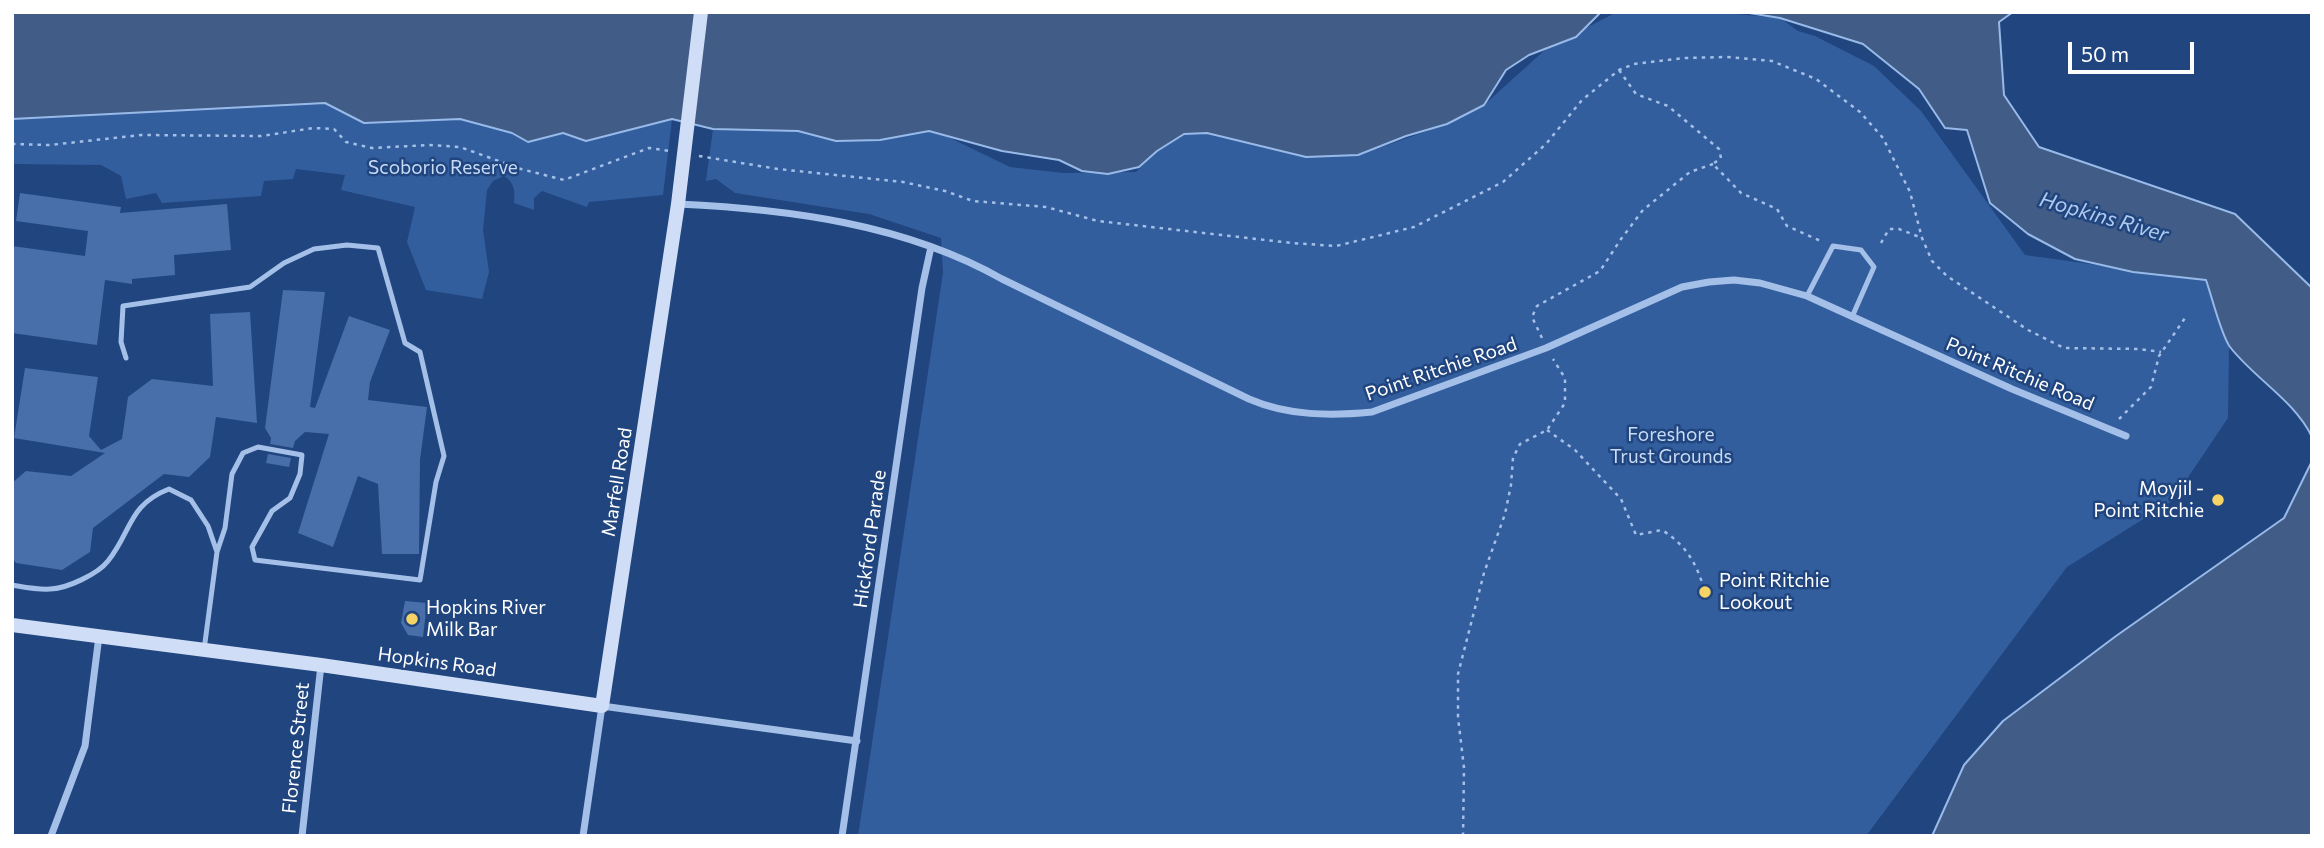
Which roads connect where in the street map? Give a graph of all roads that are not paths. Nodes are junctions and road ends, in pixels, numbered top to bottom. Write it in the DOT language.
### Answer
graph roads {
  1 [pos="701,12"];
  2 [pos="678,204"];
  3 [pos="931,247"];
  4 [pos="1807,296"];
  5 [pos="1852,317"];
  6 [pos="126,358"];
  7 [pos="2126,436"];
  8 [pos="217,552"];
  9 [pos="12,585"];
  10 [pos="12,625"];
  11 [pos="99,635"];
  12 [pos="204,650"];
  13 [pos="321,665"];
  14 [pos="602,706"];
  15 [pos="856,741"];
  16 [pos="51,836"];
  17 [pos="302,836"];
  18 [pos="583,836"];
  19 [pos="842,836"];
  1 -- 2 [label="street, Marfell Road"];
  2 -- 3 [label="street, Point Ritchie Road"];
  2 -- 14 [label="street, Marfell Road"];
  3 -- 4 [label="street, Point Ritchie Road"];
  3 -- 15 [label="street, Hickford Parade"];
  4 -- 5 [label="street, Point Ritchie Road"];
  4 -- 5 [label="lane"];
  5 -- 7 [label="street, Point Ritchie Road"];
  6 -- 8 [label="lane"];
  8 -- 9 [label="lane"];
  8 -- 12 [label="lane"];
  10 -- 11 [label="street, Hopkins Road"];
  11 -- 12 [label="street, Hopkins Road"];
  11 -- 16 [label="street"];
  12 -- 13 [label="street, Hopkins Road"];
  13 -- 14 [label="street, Hopkins Road"];
  13 -- 17 [label="street, Florence Street"];
  14 -- 15 [label="street, Hopkins Road"];
  14 -- 18 [label="street, Marfell Road"];
  15 -- 19 [label="street, Hickford Parade"];
}
